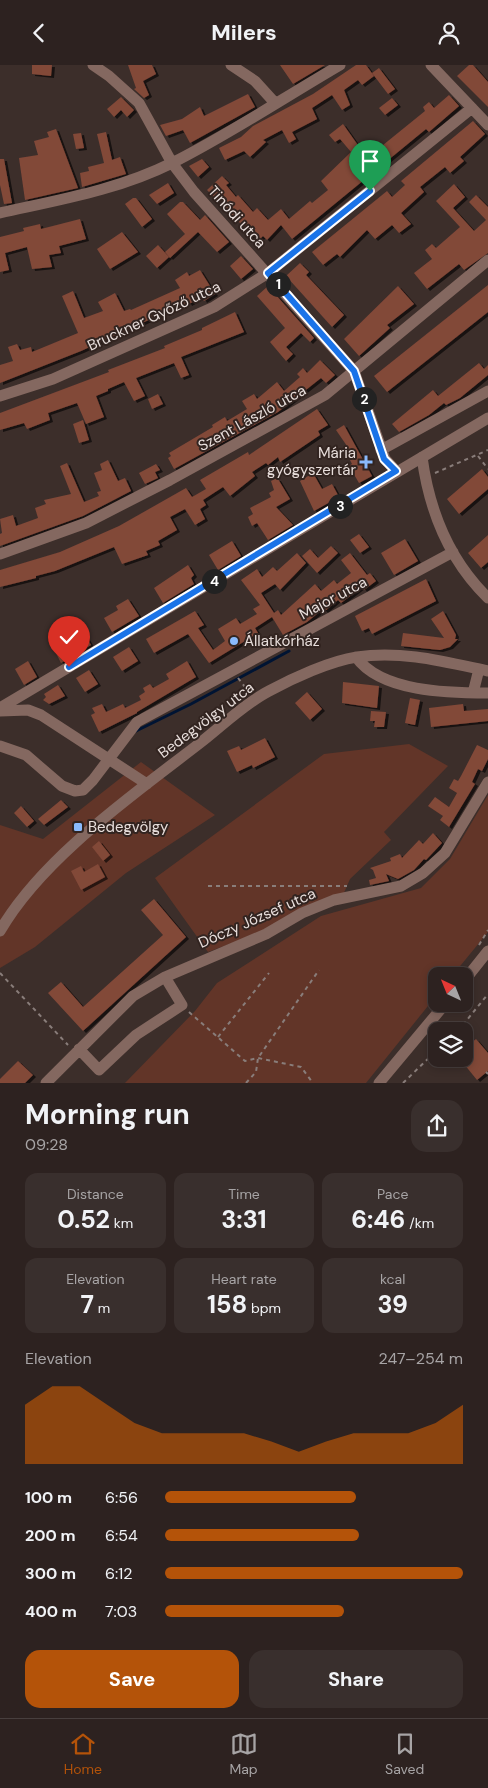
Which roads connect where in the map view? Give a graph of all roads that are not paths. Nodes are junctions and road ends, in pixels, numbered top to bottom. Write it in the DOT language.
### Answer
graph roads {
  1 [pos="92,65"];
  2 [pos="114,65"];
  3 [pos="231,65"];
  4 [pos="340,65"];
  5 [pos="430,65"];
  6 [pos="103,71"];
  7 [pos="276,103"];
  8 [pos="472,108"];
  9 [pos="488,125"];
  10 [pos="172,163"];
  11 [pos="0,213"];
  12 [pos="488,260"];
  13 [pos="268,273"];
  14 [pos="354,371"];
  15 [pos="488,391"];
  16 [pos="0,396"];
  17 [pos="488,418"];
  18 [pos="381,450"];
  19 [pos="422,457"];
  20 [pos="396,471"];
  21 [pos="453,552"];
  22 [pos="0,554"];
  23 [pos="488,598"];
  24 [pos="356,657"];
  25 [pos="484,670"];
  26 [pos="473,693"];
  27 [pos="488,693"];
  28 [pos="0,709"];
  29 [pos="0,746"];
  30 [pos="109,760"];
  31 [pos="488,782"];
  32 [pos="147,784"];
  33 [pos="0,931"];
  34 [pos="488,951"];
  35 [pos="473,970"];
  36 [pos="165,977"];
  37 [pos="437,1013"];
  38 [pos="77,1051"];
  39 [pos="46,1083"];
  40 [pos="379,1083"];
  1 -- 6 [label="street, Tinódi utca"];
  2 -- 6 [label="street"];
  3 -- 7 [label="street"];
  4 -- 7 [label="street"];
  5 -- 8 [label="street"];
  6 -- 10 [label="street, Tinódi utca"];
  7 -- 10 [label="street"];
  8 -- 9 [label="street"];
  8 -- 13 [label="street, Bruckner Győző utca"];
  10 -- 11 [label="street"];
  10 -- 13 [label="street, Tinódi utca"];
  12 -- 14 [label="street, Szent László utca"];
  13 -- 14 [label="street, Tinódi utca"];
  13 -- 16 [label="street, Bruckner Győző utca"];
  14 -- 18 [label="street, Tinódi utca"];
  14 -- 22 [label="street, Szent László utca"];
  15 -- 18 [label="street"];
  17 -- 19 [label="street"];
  18 -- 20 [label="street, Tinódi utca"];
  19 -- 20 [label="street"];
  19 -- 21 [label="street"];
  20 -- 28 [label="street"];
  21 -- 23 [label="street"];
  21 -- 30 [label="street, Major utca"];
  24 -- 25 [label="street, Bedegvölgy utca"];
  24 -- 26 [label="street"];
  24 -- 32 [label="street, Bedegvölgy utca"];
  25 -- 26 [label="street"];
  26 -- 27 [label="street"];
  28 -- 30 [label="street"];
  29 -- 30 [label="street, Major utca"];
  30 -- 32 [label="street"];
  31 -- 36 [label="street, Dóczy József utca"];
  32 -- 33 [label="street, Bedegvölgy utca"];
  34 -- 35 [label="street"];
  36 -- 38 [label="street, Dóczy József utca"];
  36 -- 38 [label="street"];
  37 -- 40 [label="street"];
  38 -- 39 [label="street, Dóczy József utca"];
}
